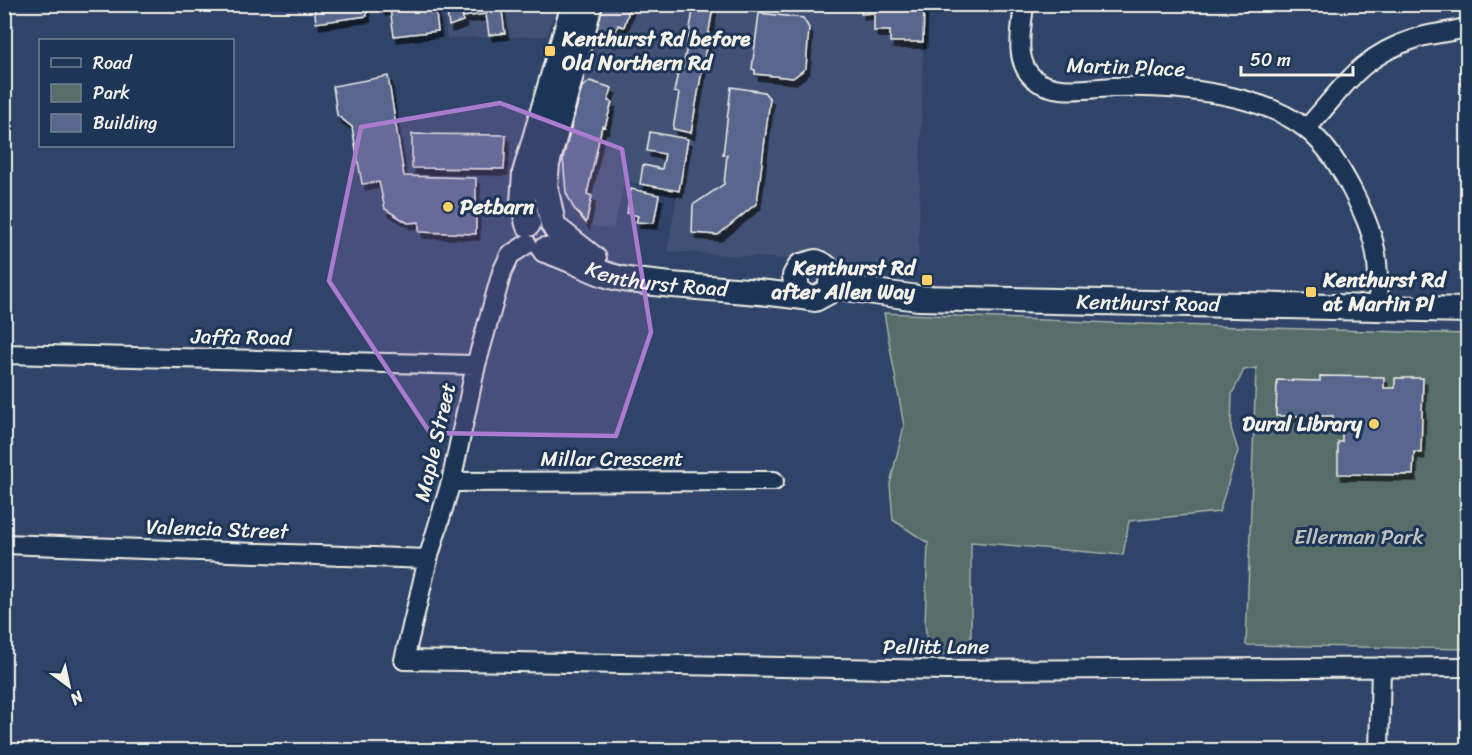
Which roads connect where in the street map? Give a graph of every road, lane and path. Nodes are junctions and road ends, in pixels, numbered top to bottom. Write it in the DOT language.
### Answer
graph roads {
  1 [pos="574,4"];
  2 [pos="590,4"];
  3 [pos="1024,4"];
  4 [pos="1467,27"];
  5 [pos="569,53"];
  6 [pos="1306,129"];
  7 [pos="542,234"];
  8 [pos="797,271"];
  9 [pos="831,286"];
  10 [pos="808,298"];
  11 [pos="1379,308"];
  12 [pos="1467,310"];
  13 [pos="4,354"];
  14 [pos="476,365"];
  15 [pos="774,481"];
  16 [pos="450,482"];
  17 [pos="4,544"];
  18 [pos="428,559"];
  19 [pos="404,660"];
  20 [pos="1381,667"];
  21 [pos="1467,667"];
  22 [pos="1379,750"];
  1 -- 5 [label="main road"];
  2 -- 5 [label="main road"];
  3 -- 6 [label="street, Martin Place"];
  4 -- 6 [label="street"];
  5 -- 7 [label="main road"];
  6 -- 11 [label="street, Martin Place"];
  7 -- 8 [label="main road, Kenthurst Road"];
  7 -- 10 [label="main road, Kenthurst Road"];
  7 -- 14 [label="street, Maple Street"];
  8 -- 9 [label="main road"];
  8 -- 10 [label="main road"];
  9 -- 10 [label="main road"];
  9 -- 11 [label="main road, Kenthurst Road"];
  11 -- 12 [label="main road, Kenthurst Road"];
  13 -- 14 [label="street, Jaffa Road"];
  14 -- 16 [label="street, Maple Street"];
  15 -- 16 [label="street, Millar Crescent"];
  16 -- 18 [label="street, Maple Street"];
  17 -- 18 [label="street, Valencia Street"];
  18 -- 19 [label="street, Maple Street"];
  19 -- 20 [label="street, Pellitt Lane"];
  20 -- 21 [label="street, Pellitt Lane"];
  20 -- 22 [label="street"];
}
